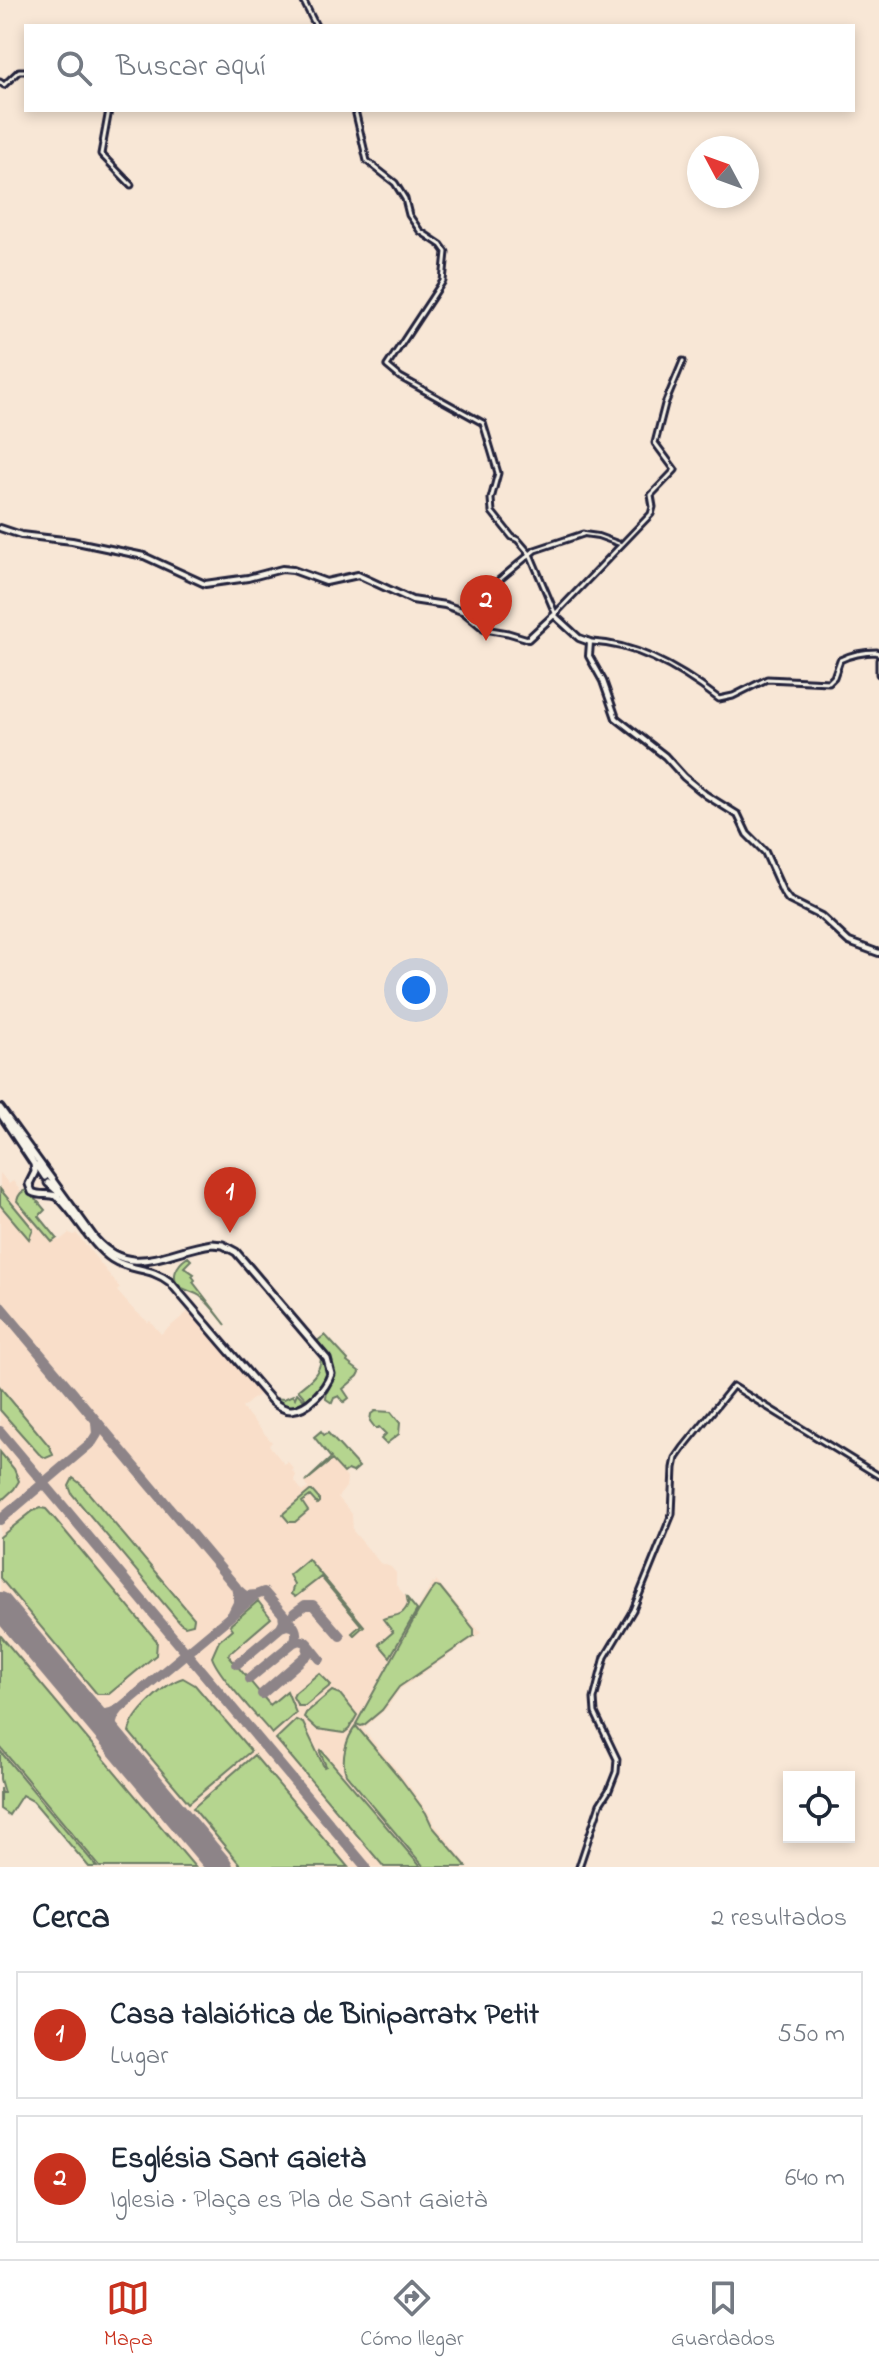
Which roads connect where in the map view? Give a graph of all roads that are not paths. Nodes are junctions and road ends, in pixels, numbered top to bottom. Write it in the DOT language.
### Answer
graph roads {
  1 [pos="303,0"];
  2 [pos="315,24"];
  3 [pos="24,71"];
  4 [pos="0,82"];
  5 [pos="109,112"];
  6 [pos="355,112"];
  7 [pos="131,185"];
  8 [pos="683,361"];
  9 [pos="0,528"];
  10 [pos="583,534"];
  11 [pos="620,544"];
  12 [pos="530,554"];
  13 [pos="462,611"];
  14 [pos="554,614"];
  15 [pos="528,639"];
  16 [pos="590,642"];
  17 [pos="879,657"];
  18 [pos="879,674"];
  19 [pos="879,953"];
  20 [pos="0,1110"];
  21 [pos="17,1130"];
  22 [pos="32,1179"];
  23 [pos="47,1180"];
  24 [pos="42,1194"];
  25 [pos="73,1209"];
  26 [pos="879,1476"];
  27 [pos="579,1867"];
  1 -- 2 [label="street"];
  3 -- 4 [label="street"];
  5 -- 7 [label="street"];
  6 -- 12 [label="street"];
  8 -- 11 [label="street"];
  9 -- 13 [label="street"];
  10 -- 11 [label="street"];
  10 -- 12 [label="street"];
  11 -- 14 [label="street"];
  12 -- 13 [label="street"];
  12 -- 14 [label="street"];
  13 -- 15 [label="street"];
  14 -- 15 [label="street"];
  14 -- 16 [label="street"];
  16 -- 17 [label="street"];
  16 -- 19 [label="street"];
  17 -- 18 [label="street"];
  20 -- 21 [label="main road"];
  20 -- 22 [label="main road"];
  21 -- 23 [label="main road"];
  21 -- 25 [label="main road"];
  22 -- 23 [label="main road"];
  22 -- 24 [label="main road"];
  23 -- 24 [label="main road"];
  23 -- 25 [label="main road"];
  24 -- 25 [label="main road"];
  26 -- 27 [label="street"];
}
